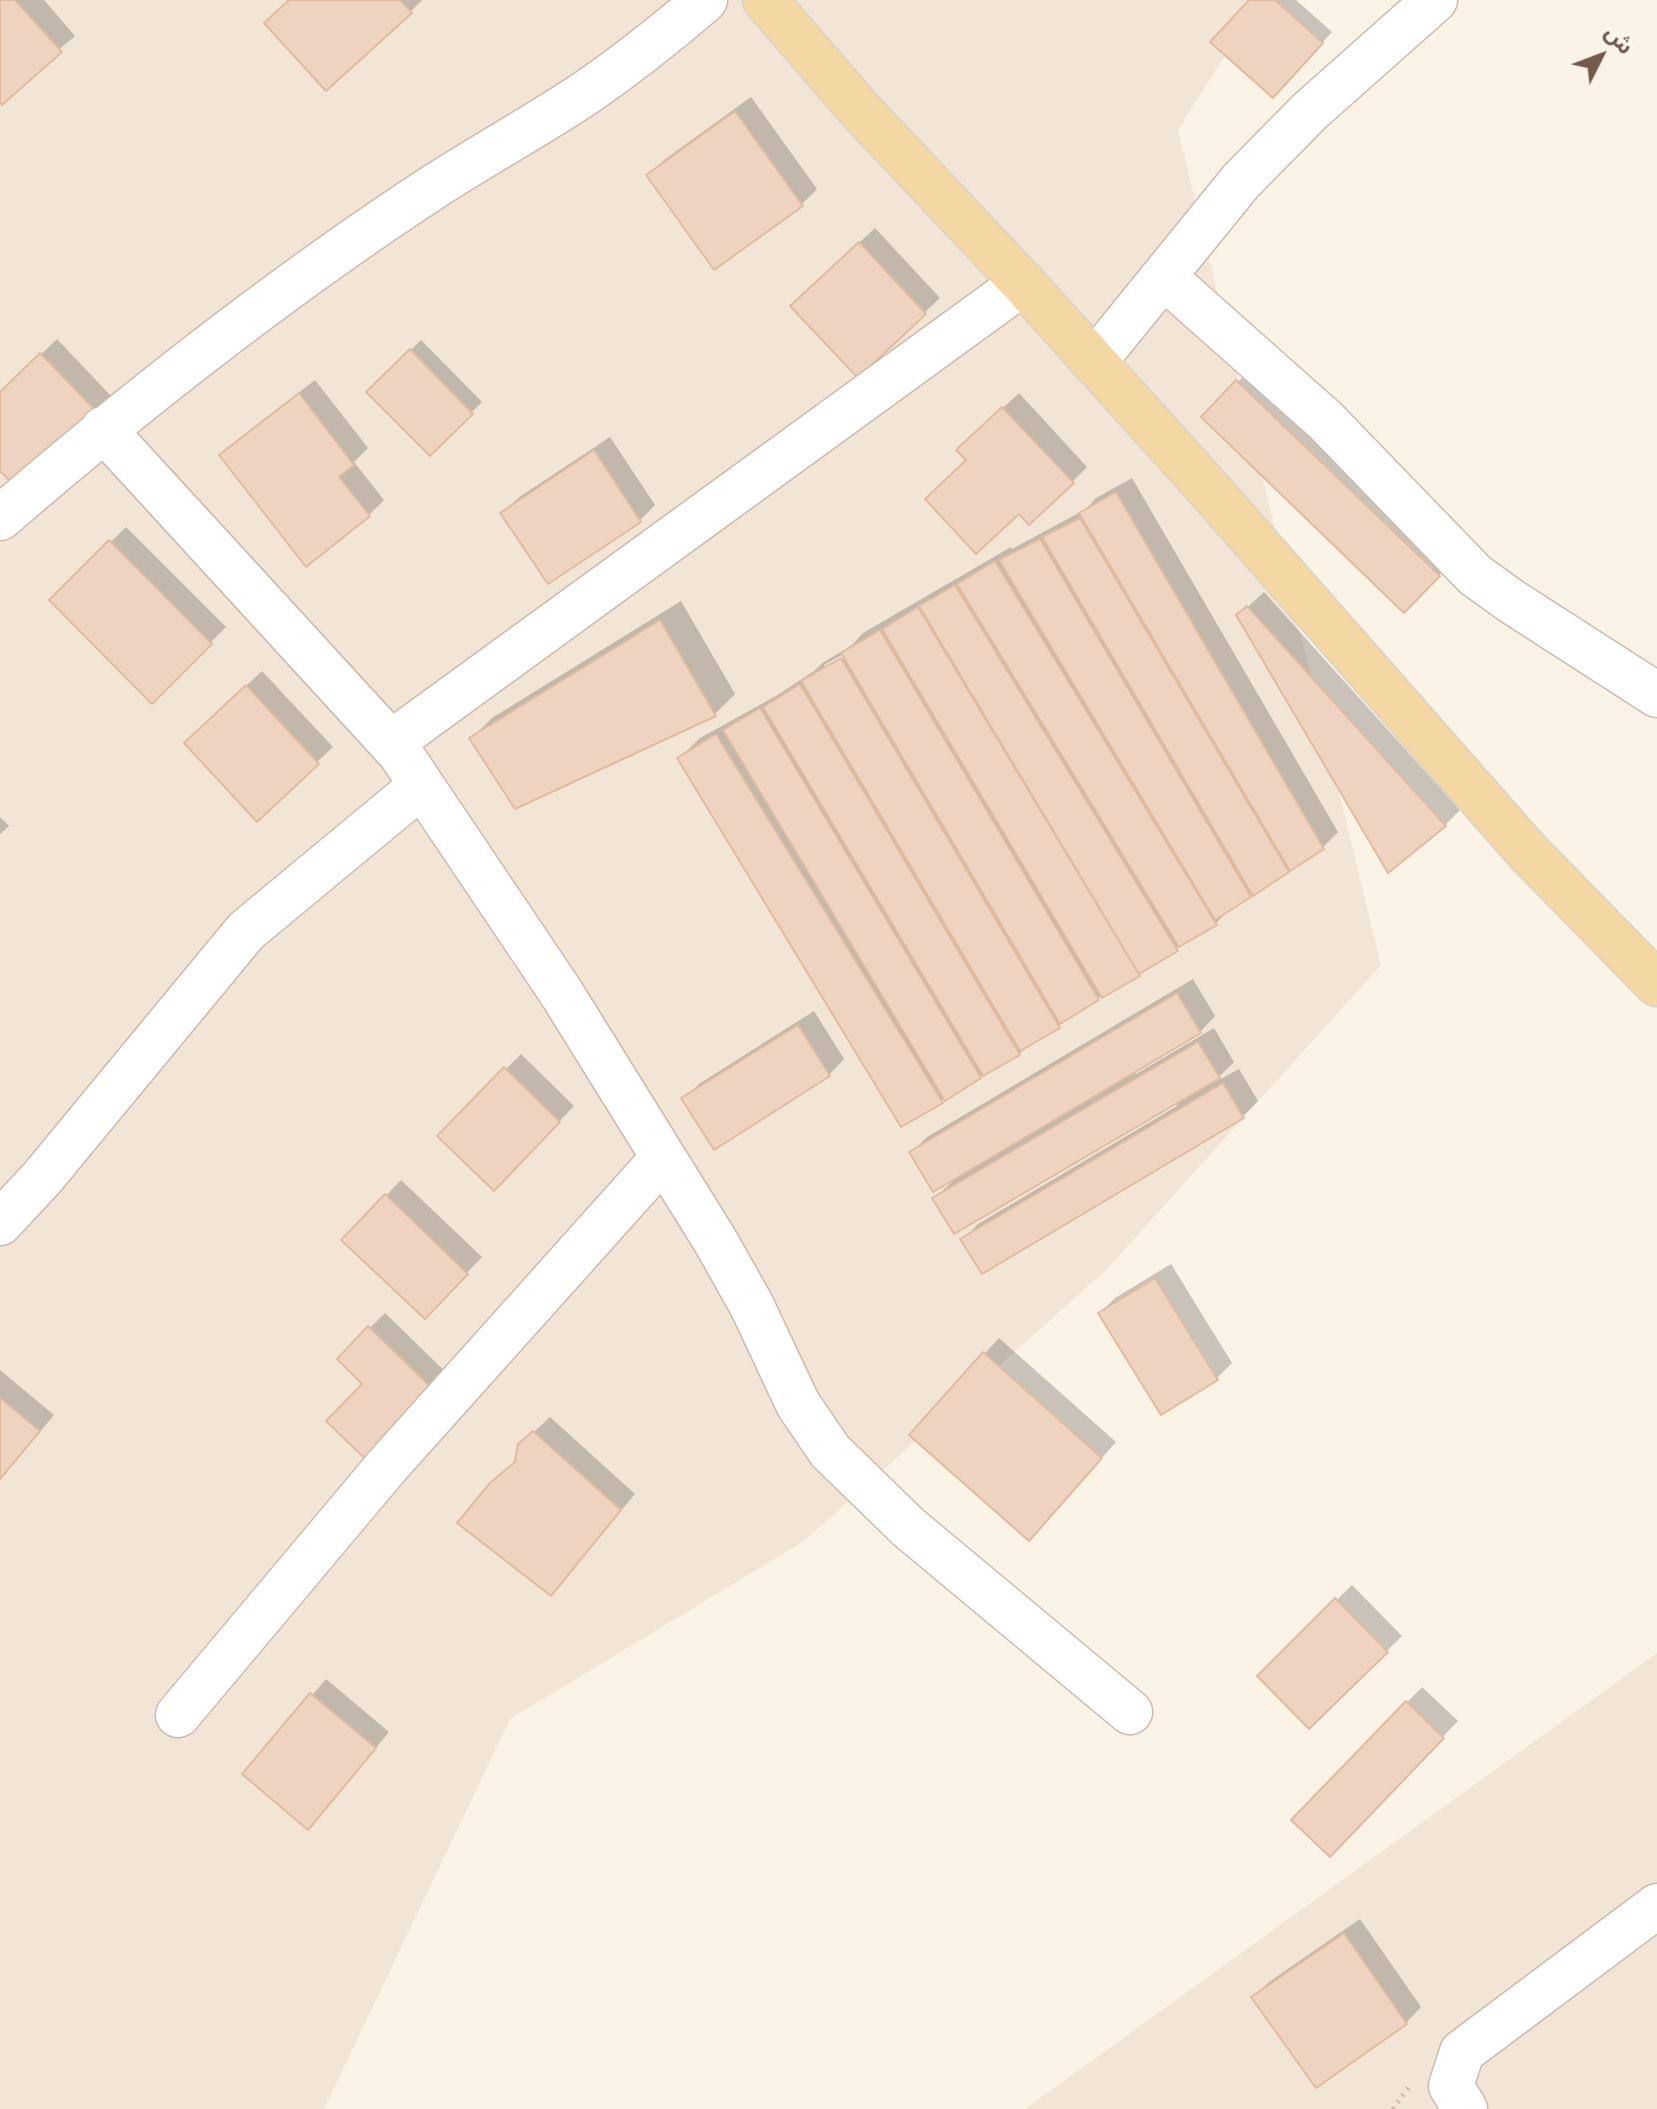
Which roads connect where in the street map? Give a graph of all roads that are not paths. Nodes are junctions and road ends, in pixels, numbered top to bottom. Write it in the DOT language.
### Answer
graph roads {
  1 [pos="705,0"];
  2 [pos="765,0"];
  3 [pos="1435,0"];
  4 [pos="1164,277"];
  5 [pos="1023,283"];
  6 [pos="1094,362"];
  7 [pos="103,429"];
  8 [pos="0,518"];
  9 [pos="1657,695"];
  10 [pos="392,742"];
  11 [pos="421,786"];
  12 [pos="1657,984"];
  13 [pos="663,1158"];
  14 [pos="0,1223"];
  15 [pos="1130,1712"];
  16 [pos="178,1715"];
  17 [pos="1657,1906"];
  18 [pos="1465,2109"];
  1 -- 7 [label="street"];
  2 -- 5 [label="main road"];
  3 -- 4 [label="street"];
  4 -- 6 [label="street"];
  4 -- 9 [label="street"];
  5 -- 6 [label="main road"];
  5 -- 10 [label="street"];
  6 -- 12 [label="main road"];
  7 -- 8 [label="street"];
  7 -- 10 [label="street"];
  10 -- 11 [label="street"];
  11 -- 13 [label="street"];
  11 -- 14 [label="street"];
  13 -- 15 [label="street"];
  13 -- 16 [label="street"];
  17 -- 18 [label="street"];
}
